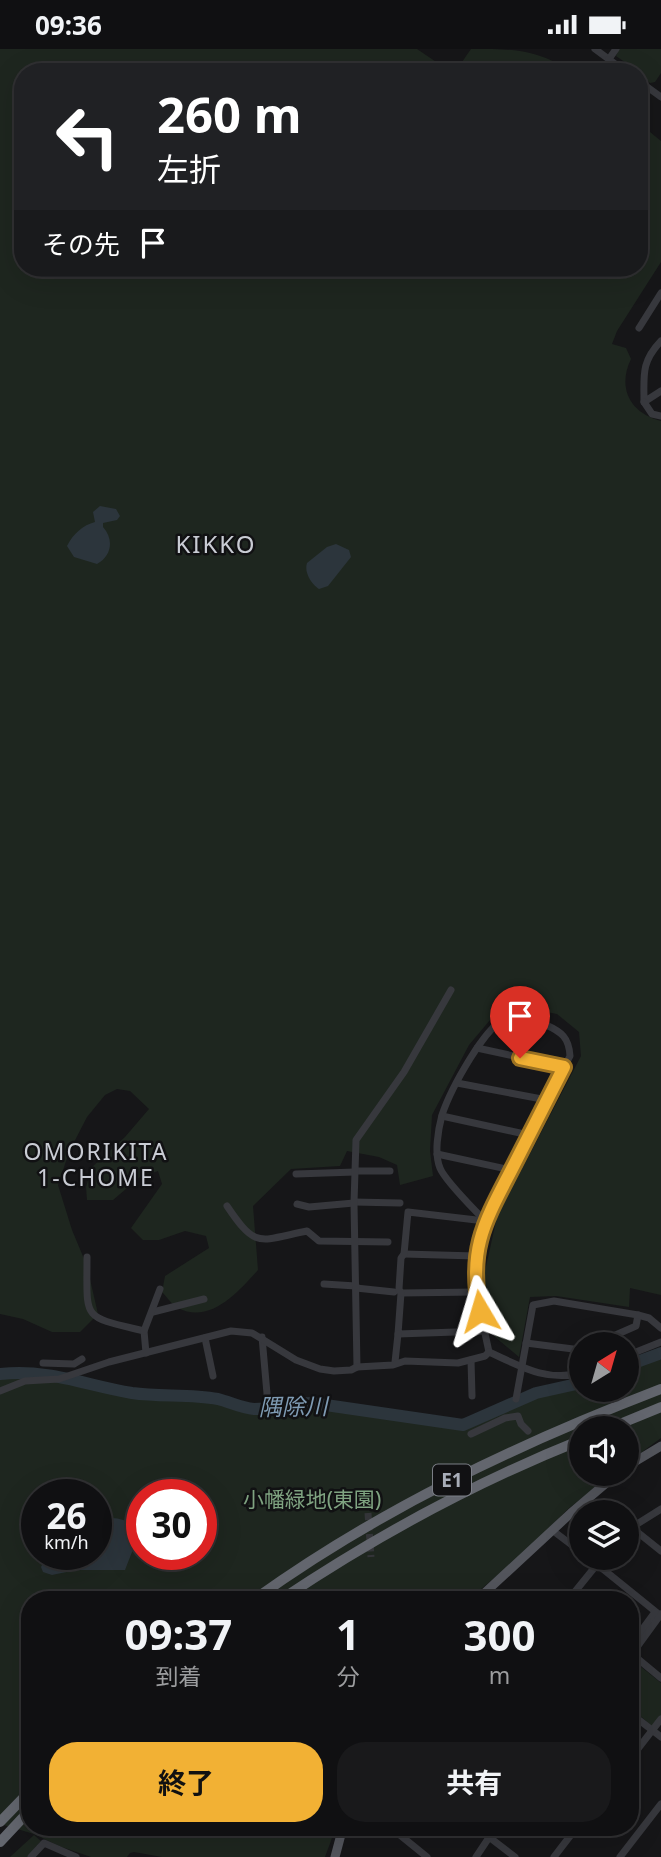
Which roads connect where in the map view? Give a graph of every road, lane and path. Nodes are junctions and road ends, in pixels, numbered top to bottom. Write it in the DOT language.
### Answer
graph roads {
  1 [pos="595,49"];
  2 [pos="616,49"];
  3 [pos="609,59"];
  4 [pos="614,63"];
  5 [pos="661,293"];
  6 [pos="639,327"];
  7 [pos="661,341"];
  8 [pos="661,391"];
  9 [pos="644,403"];
  10 [pos="661,417"];
  11 [pos="451,990"];
  12 [pos="477,1048"];
  13 [pos="564,1067"];
  14 [pos="457,1083"];
  15 [pos="547,1100"];
  16 [pos="442,1116"];
  17 [pos="529,1135"];
  18 [pos="436,1154"];
  19 [pos="511,1170"];
  20 [pos="390,1171"];
  21 [pos="355,1172"];
  22 [pos="296,1174"];
  23 [pos="354,1203"];
  24 [pos="400,1203"];
  25 [pos="297,1204"];
  26 [pos="227,1206"];
  27 [pos="485,1220"];
  28 [pos="356,1240"];
  29 [pos="388,1242"];
  30 [pos="404,1254"];
  31 [pos="476,1256"];
  32 [pos="87,1257"];
  33 [pos="324,1284"];
  34 [pos="356,1287"];
  35 [pos="160,1289"];
  36 [pos="476,1292"];
  37 [pos="398,1293"];
  38 [pos="205,1299"];
  39 [pos="153,1311"];
  40 [pos="638,1315"];
  41 [pos="661,1328"];
  42 [pos="144,1331"];
  43 [pos="484,1331"];
  44 [pos="622,1332"];
  45 [pos="398,1333"];
  46 [pos="205,1338"];
  47 [pos="262,1338"];
  48 [pos="661,1342"];
  49 [pos="526,1343"];
  50 [pos="569,1348"];
  51 [pos="639,1351"];
  52 [pos="489,1352"];
  53 [pos="146,1353"];
  54 [pos="82,1359"];
  55 [pos="471,1360"];
  56 [pos="395,1362"];
  57 [pos="43,1363"];
  58 [pos="356,1367"];
  59 [pos="521,1367"];
  60 [pos="569,1375"];
  61 [pos="213,1376"];
  62 [pos="661,1389"];
  63 [pos="0,1391"];
  64 [pos="472,1396"];
  65 [pos="516,1399"];
  66 [pos="268,1405"];
  67 [pos="661,1407"];
  68 [pos="639,1416"];
  69 [pos="528,1431"];
  70 [pos="471,1434"];
  71 [pos="569,1445"];
  72 [pos="661,1446"];
  73 [pos="639,1459"];
  74 [pos="603,1486"];
  75 [pos="661,1509"];
  76 [pos="639,1523"];
  77 [pos="552,1530"];
  78 [pos="639,1536"];
  79 [pos="569,1543"];
  80 [pos="661,1551"];
  81 [pos="592,1570"];
  82 [pos="604,1570"];
  83 [pos="268,1591"];
  84 [pos="295,1591"];
  85 [pos="489,1591"];
  86 [pos="575,1591"];
  87 [pos="630,1591"];
  88 [pos="639,1598"];
  89 [pos="659,1614"];
  90 [pos="639,1636"];
  91 [pos="639,1644"];
  92 [pos="639,1660"];
  93 [pos="661,1678"];
  94 [pos="661,1719"];
  95 [pos="639,1720"];
  96 [pos="652,1730"];
  97 [pos="661,1737"];
  98 [pos="639,1747"];
  99 [pos="21,1800"];
  100 [pos="661,1804"];
  101 [pos="21,1820"];
  102 [pos="0,1822"];
  103 [pos="639,1832"];
  104 [pos="341,1836"];
  105 [pos="401,1836"];
  106 [pos="570,1836"];
  107 [pos="636,1836"];
  108 [pos="490,1837"];
  109 [pos="0,1842"];
  110 [pos="32,1857"];
  111 [pos="76,1857"];
  112 [pos="335,1857"];
  113 [pos="427,1857"];
  114 [pos="477,1857"];
  115 [pos="515,1857"];
  116 [pos="554,1857"];
  117 [pos="620,1857"];
  1 -- 3 [label="street"];
  2 -- 3 [label="street"];
  3 -- 4 [label="street"];
  5 -- 6 [label="street"];
  7 -- 9 [label="street"];
  8 -- 9 [label="street"];
  9 -- 10 [label="street"];
  11 -- 21 [label="street"];
  12 -- 13 [label="street"];
  12 -- 13 [label="street"];
  12 -- 14 [label="street"];
  13 -- 15 [label="street"];
  14 -- 15 [label="street"];
  14 -- 16 [label="street"];
  15 -- 17 [label="street"];
  16 -- 17 [label="street"];
  16 -- 18 [label="street"];
  17 -- 19 [label="street"];
  18 -- 19 [label="street"];
  18 -- 27 [label="street"];
  19 -- 27 [label="street"];
  20 -- 21 [label="street"];
  21 -- 22 [label="street"];
  21 -- 23 [label="street"];
  23 -- 24 [label="street"];
  23 -- 25 [label="street"];
  23 -- 28 [label="street"];
  26 -- 28 [label="street"];
  27 -- 30 [label="street"];
  27 -- 31 [label="street"];
  28 -- 29 [label="street"];
  28 -- 34 [label="street"];
  30 -- 31 [label="street"];
  30 -- 37 [label="street"];
  31 -- 36 [label="street"];
  32 -- 42 [label="street"];
  33 -- 34 [label="street"];
  34 -- 37 [label="street"];
  34 -- 58 [label="street"];
  35 -- 39 [label="street"];
  36 -- 37 [label="street"];
  36 -- 43 [label="street"];
  37 -- 45 [label="street"];
  38 -- 39 [label="street"];
  39 -- 42 [label="street"];
  40 -- 41 [label="street"];
  40 -- 44 [label="street"];
  40 -- 49 [label="street"];
  42 -- 53 [label="street"];
  43 -- 45 [label="street"];
  43 -- 52 [label="street"];
  45 -- 56 [label="street"];
  46 -- 47 [label="street"];
  46 -- 53 [label="street"];
  46 -- 61 [label="street"];
  47 -- 58 [label="street"];
  47 -- 66 [label="street"];
  48 -- 51 [label="street"];
  49 -- 50 [label="street"];
  49 -- 59 [label="street"];
  52 -- 55 [label="street"];
  52 -- 59 [label="street"];
  53 -- 63 [label="street"];
  54 -- 57 [label="street"];
  55 -- 56 [label="street"];
  55 -- 64 [label="street"];
  56 -- 58 [label="street"];
  59 -- 60 [label="street"];
  59 -- 65 [label="street"];
  62 -- 83 [label="highway, E1"];
  67 -- 68 [label="highway"];
  69 -- 70 [label="street"];
  71 -- 84 [label="highway, E1"];
  72 -- 73 [label="main road"];
  74 -- 77 [label="main road"];
  75 -- 76 [label="street"];
  77 -- 79 [label="street"];
  77 -- 85 [label="main road"];
  78 -- 80 [label="street"];
  81 -- 86 [label="street"];
  82 -- 87 [label="street"];
  88 -- 89 [label="street"];
  89 -- 90 [label="street"];
  89 -- 91 [label="street"];
  92 -- 93 [label="street"];
  94 -- 96 [label="street"];
  95 -- 96 [label="street"];
  96 -- 97 [label="street"];
  96 -- 98 [label="street"];
  99 -- 102 [label="highway"];
  100 -- 103 [label="street"];
  101 -- 109 [label="highway"];
  104 -- 112 [label="main road"];
  105 -- 113 [label="street"];
  106 -- 116 [label="street"];
  107 -- 117 [label="street"];
  108 -- 114 [label="street"];
  108 -- 115 [label="street"];
  110 -- 111 [label="street"];
}
